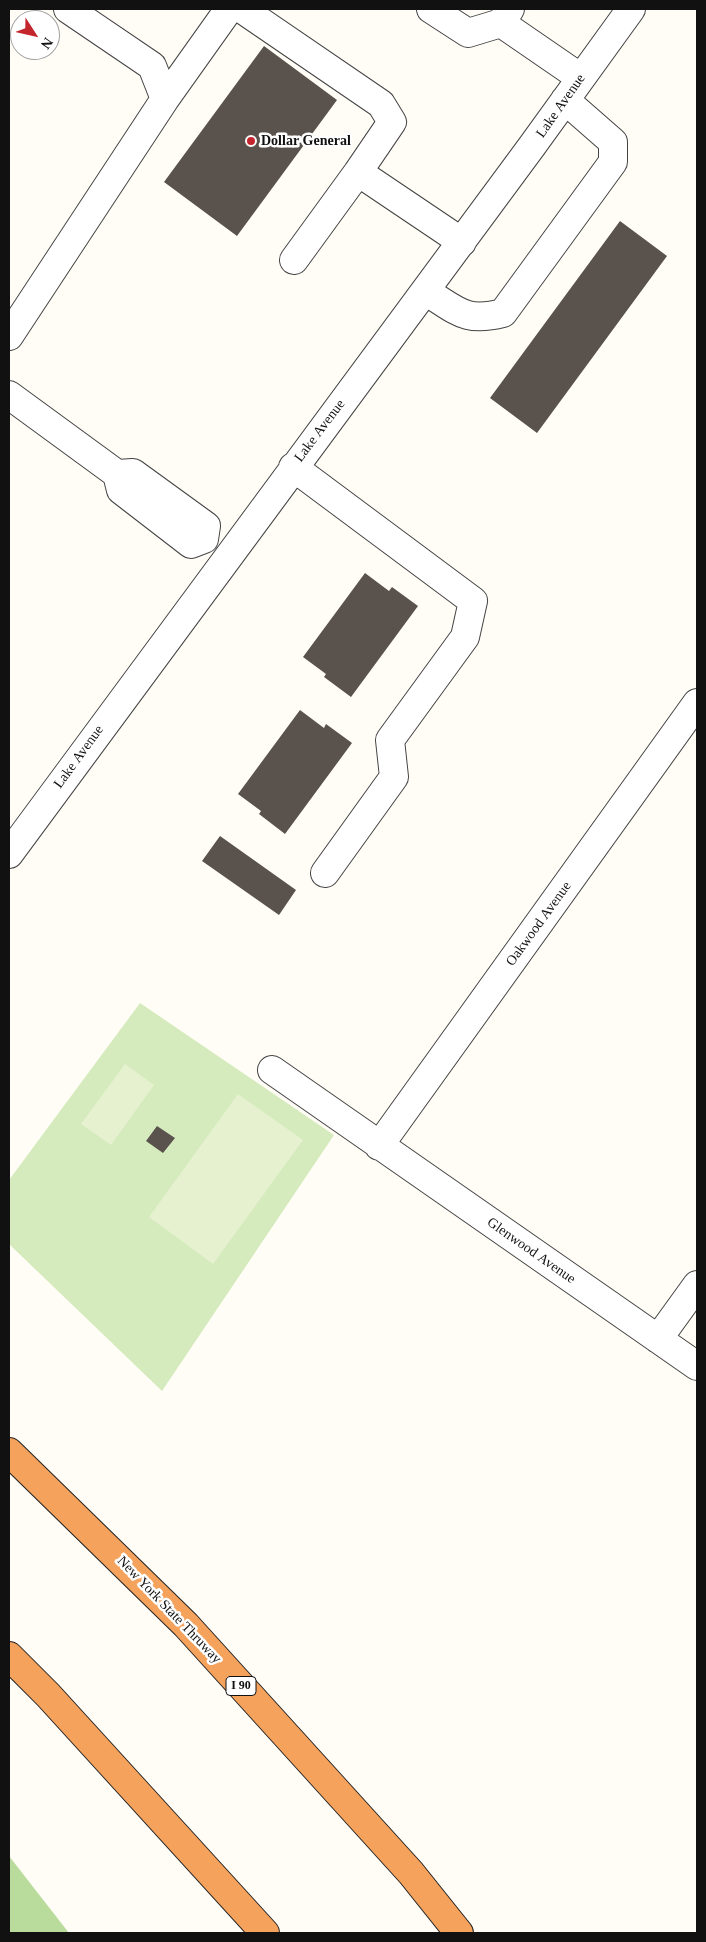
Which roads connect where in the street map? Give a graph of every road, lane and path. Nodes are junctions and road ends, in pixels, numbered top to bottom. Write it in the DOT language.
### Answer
graph roads {
  1 [pos="68,9"];
  2 [pos="229,9"];
  3 [pos="242,9"];
  4 [pos="430,9"];
  5 [pos="631,9"];
  6 [pos="506,16"];
  7 [pos="581,78"];
  8 [pos="165,99"];
  9 [pos="565,100"];
  10 [pos="358,172"];
  11 [pos="462,242"];
  12 [pos="294,260"];
  13 [pos="425,290"];
  14 [pos="9,336"];
  15 [pos="9,395"];
  16 [pos="293,467"];
  17 [pos="227,556"];
  18 [pos="697,702"];
  19 [pos="9,854"];
  20 [pos="325,873"];
  21 [pos="272,1070"];
  22 [pos="372,1140"];
  23 [pos="697,1285"];
  24 [pos="658,1339"];
  25 [pos="697,1366"];
  26 [pos="9,1452"];
  27 [pos="9,1656"];
  28 [pos="266,1933"];
  29 [pos="459,1933"];
  1 -- 8 [label="street"];
  2 -- 8 [label="street"];
  3 -- 10 [label="street"];
  4 -- 6 [label="street"];
  5 -- 7 [label="street, Lake Avenue"];
  6 -- 7 [label="street"];
  7 -- 9 [label="street, Lake Avenue"];
  8 -- 14 [label="street"];
  9 -- 11 [label="street, Lake Avenue"];
  9 -- 13 [label="street"];
  10 -- 11 [label="street"];
  10 -- 12 [label="street"];
  11 -- 13 [label="street, Lake Avenue"];
  13 -- 16 [label="street, Lake Avenue"];
  15 -- 17 [label="street"];
  16 -- 17 [label="street, Lake Avenue"];
  16 -- 20 [label="street"];
  17 -- 19 [label="street, Lake Avenue"];
  18 -- 22 [label="street, Oakwood Avenue"];
  21 -- 22 [label="street, Glenwood Avenue"];
  22 -- 24 [label="street, Glenwood Avenue"];
  23 -- 24 [label="street"];
  24 -- 25 [label="street, Glenwood Avenue"];
  26 -- 29 [label="highway, New York State Thruway / I 90"];
  27 -- 28 [label="highway"];
}
